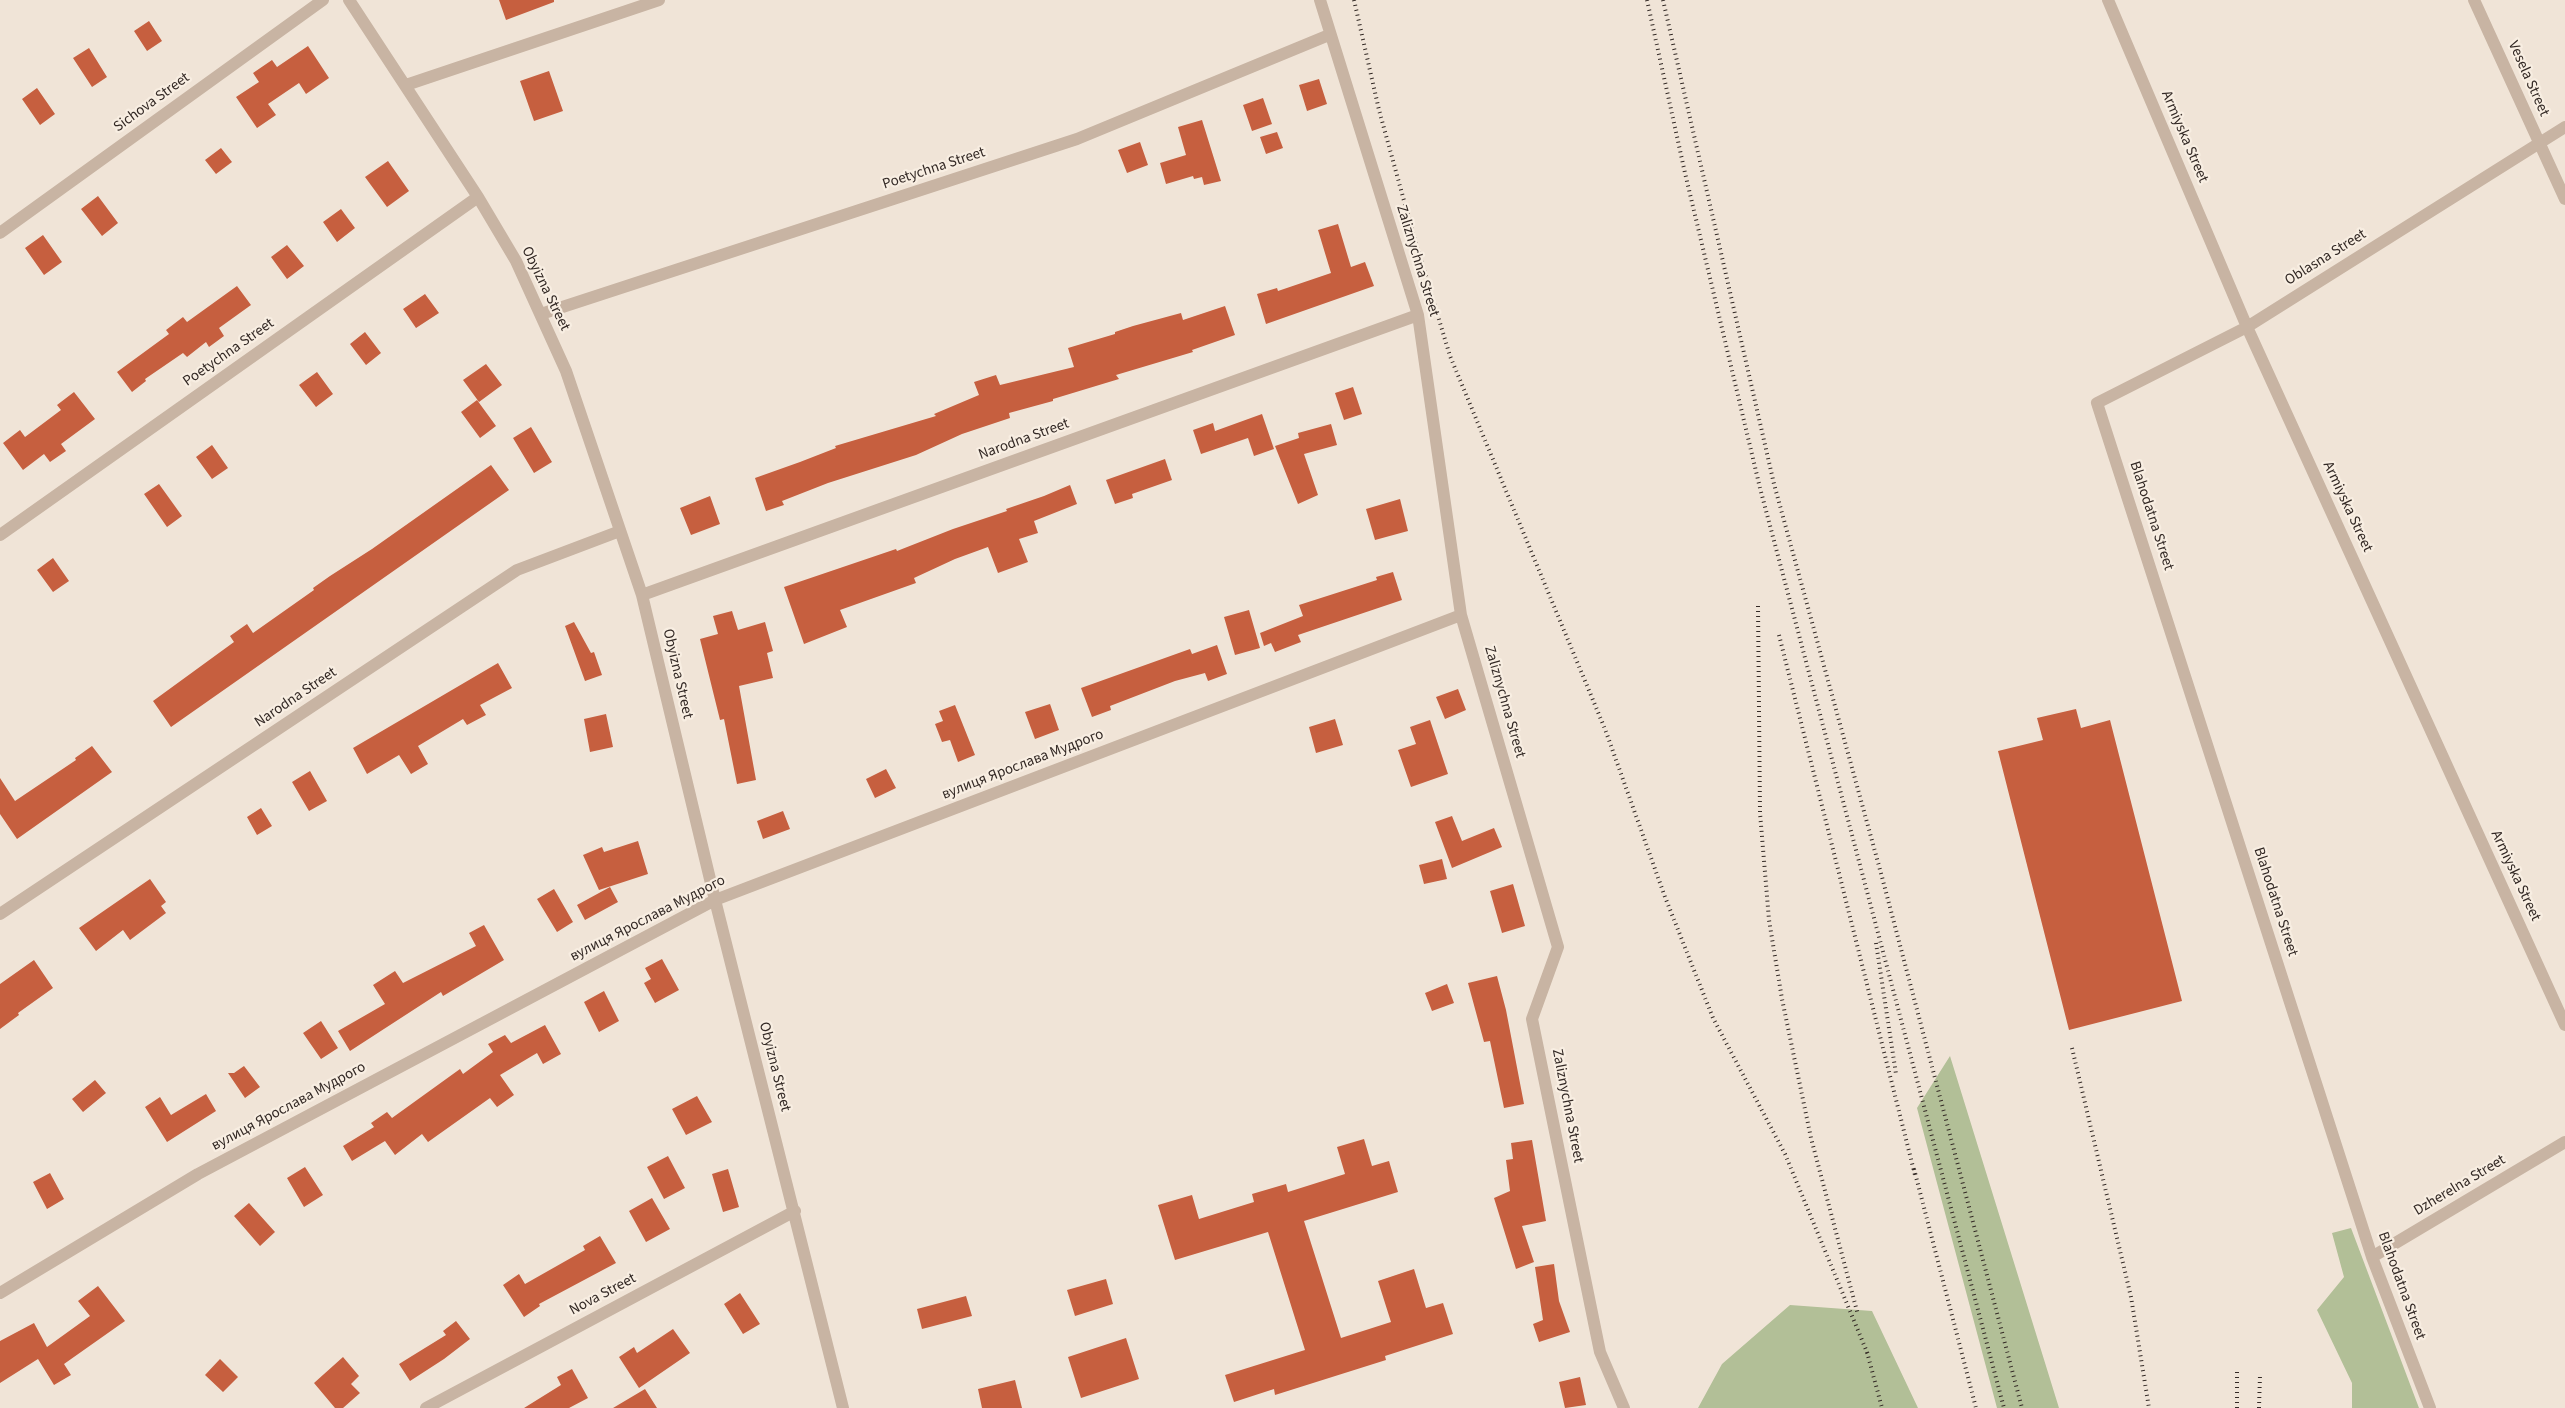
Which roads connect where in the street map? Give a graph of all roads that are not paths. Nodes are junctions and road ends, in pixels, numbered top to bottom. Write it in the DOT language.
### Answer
graph roads {
  1 [pos="323,0"];
  2 [pos="349,0"];
  3 [pos="659,0"];
  4 [pos="1320,0"];
  5 [pos="2108,0"];
  6 [pos="2474,0"];
  7 [pos="1329,35"];
  8 [pos="406,85"];
  9 [pos="2565,127"];
  10 [pos="2539,144"];
  11 [pos="478,197"];
  12 [pos="2565,198"];
  13 [pos="0,233"];
  14 [pos="541,314"];
  15 [pos="1418,315"];
  16 [pos="2247,327"];
  17 [pos="2098,403"];
  18 [pos="620,531"];
  19 [pos="0,534"];
  20 [pos="642,595"];
  21 [pos="1461,615"];
  22 [pos="715,900"];
  23 [pos="0,914"];
  24 [pos="2565,1024"];
  25 [pos="2565,1142"];
  26 [pos="795,1212"];
  27 [pos="2372,1257"];
  28 [pos="0,1293"];
  29 [pos="426,1408"];
  30 [pos="843,1408"];
  31 [pos="1624,1408"];
  32 [pos="2430,1408"];
  1 -- 13 [label="street, Sichova Street"];
  2 -- 8 [label="street, Obyizna Street"];
  3 -- 8 [label="street"];
  4 -- 7 [label="street, Zaliznychna Street"];
  5 -- 16 [label="street, Armiyska Street"];
  6 -- 10 [label="street, Vesela Street"];
  7 -- 14 [label="street, Poetychna Street"];
  7 -- 15 [label="street, Zaliznychna Street"];
  8 -- 11 [label="street, Obyizna Street"];
  9 -- 10 [label="street, Oblasna Street"];
  10 -- 12 [label="street, Vesela Street"];
  10 -- 16 [label="street, Oblasna Street"];
  11 -- 14 [label="street, Obyizna Street"];
  11 -- 19 [label="street, Poetychna Street"];
  14 -- 18 [label="street, Obyizna Street"];
  15 -- 20 [label="street, Narodna Street"];
  15 -- 21 [label="street, Zaliznychna Street"];
  16 -- 17 [label="street, Oblasna Street"];
  16 -- 24 [label="street, Armiyska Street"];
  17 -- 27 [label="street, Blahodatna Street"];
  18 -- 20 [label="street, Obyizna Street"];
  18 -- 23 [label="street, Narodna Street"];
  20 -- 22 [label="street, Obyizna Street"];
  21 -- 22 [label="street, вулиця Ярослава Мудрого"];
  21 -- 31 [label="street, Zaliznychna Street"];
  22 -- 26 [label="street, Obyizna Street"];
  22 -- 28 [label="street, вулиця Ярослава Мудрого"];
  25 -- 27 [label="street, Dzherelna Street"];
  26 -- 29 [label="street, Nova Street"];
  26 -- 30 [label="street, Obyizna Street"];
  27 -- 32 [label="street, Blahodatna Street"];
}
